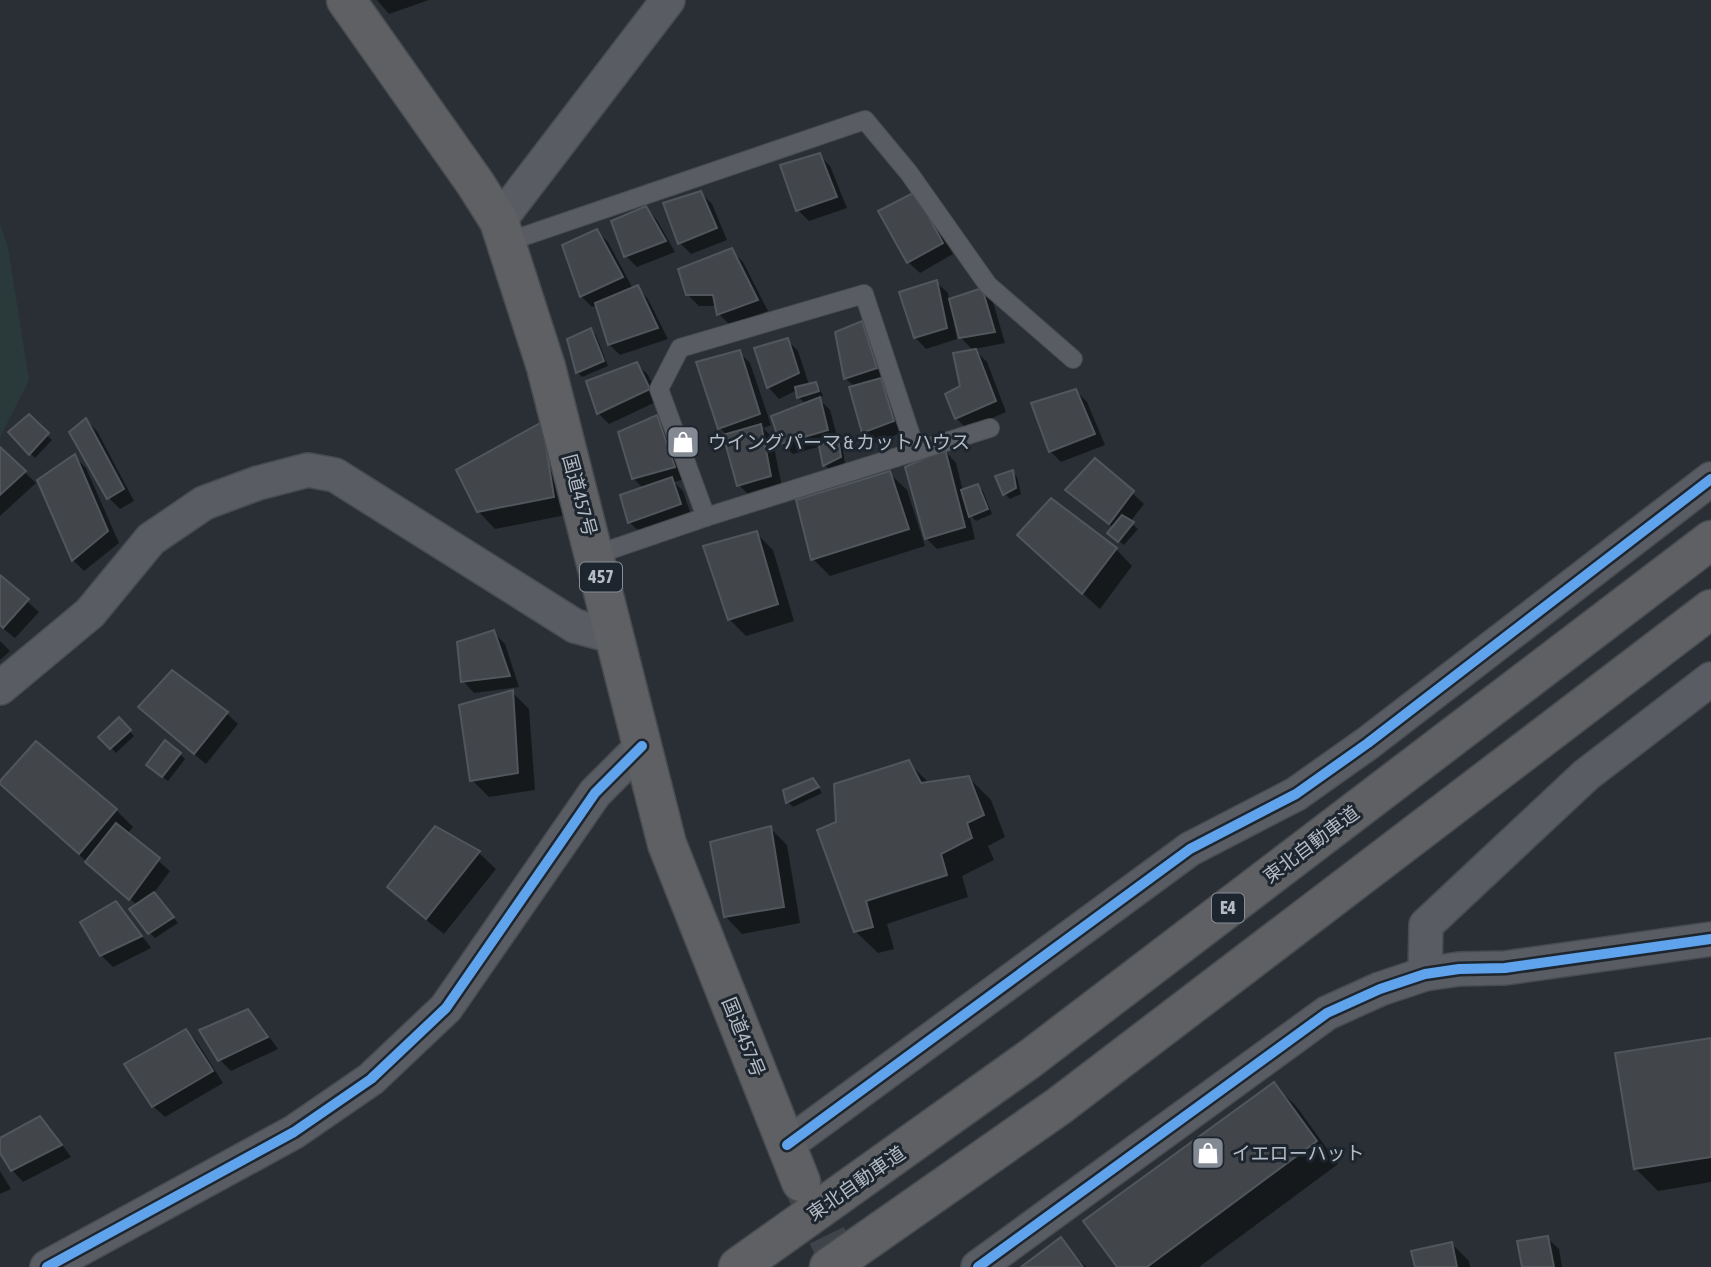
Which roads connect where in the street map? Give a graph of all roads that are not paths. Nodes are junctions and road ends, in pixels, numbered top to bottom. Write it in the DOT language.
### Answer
graph roads {
  1 [pos="346,0"];
  2 [pos="668,0"];
  3 [pos="503,232"];
  4 [pos="1073,359"];
  5 [pos="990,428"];
  6 [pos="916,451"];
  7 [pos="1711,479"];
  8 [pos="706,517"];
  9 [pos="1711,540"];
  10 [pos="595,555"];
  11 [pos="1711,609"];
  12 [pos="616,636"];
  13 [pos="1711,680"];
  14 [pos="0,688"];
  15 [pos="642,746"];
  16 [pos="1711,939"];
  17 [pos="1425,974"];
  18 [pos="787,1145"];
  19 [pos="802,1182"];
  20 [pos="47,1267"];
  21 [pos="738,1267"];
  22 [pos="829,1267"];
  23 [pos="978,1267"];
  1 -- 3 [label="highway, 国道457号 / 457"];
  2 -- 3 [label="street"];
  3 -- 4 [label="lane"];
  3 -- 10 [label="highway, 国道457号 / 457"];
  5 -- 6 [label="lane"];
  6 -- 8 [label="lane"];
  6 -- 8 [label="lane"];
  7 -- 18 [label="street"];
  8 -- 10 [label="lane"];
  9 -- 21 [label="highway, 東北自動車道 / E4"];
  10 -- 12 [label="highway, 国道457号 / 457"];
  11 -- 22 [label="highway"];
  12 -- 14 [label="street"];
  12 -- 15 [label="highway, 国道457号 / 457"];
  13 -- 17 [label="street"];
  15 -- 18 [label="highway, 国道457号 / 457"];
  15 -- 20 [label="street"];
  16 -- 17 [label="street"];
  17 -- 23 [label="street"];
  18 -- 19 [label="highway, 国道457号 / 457"];
}
